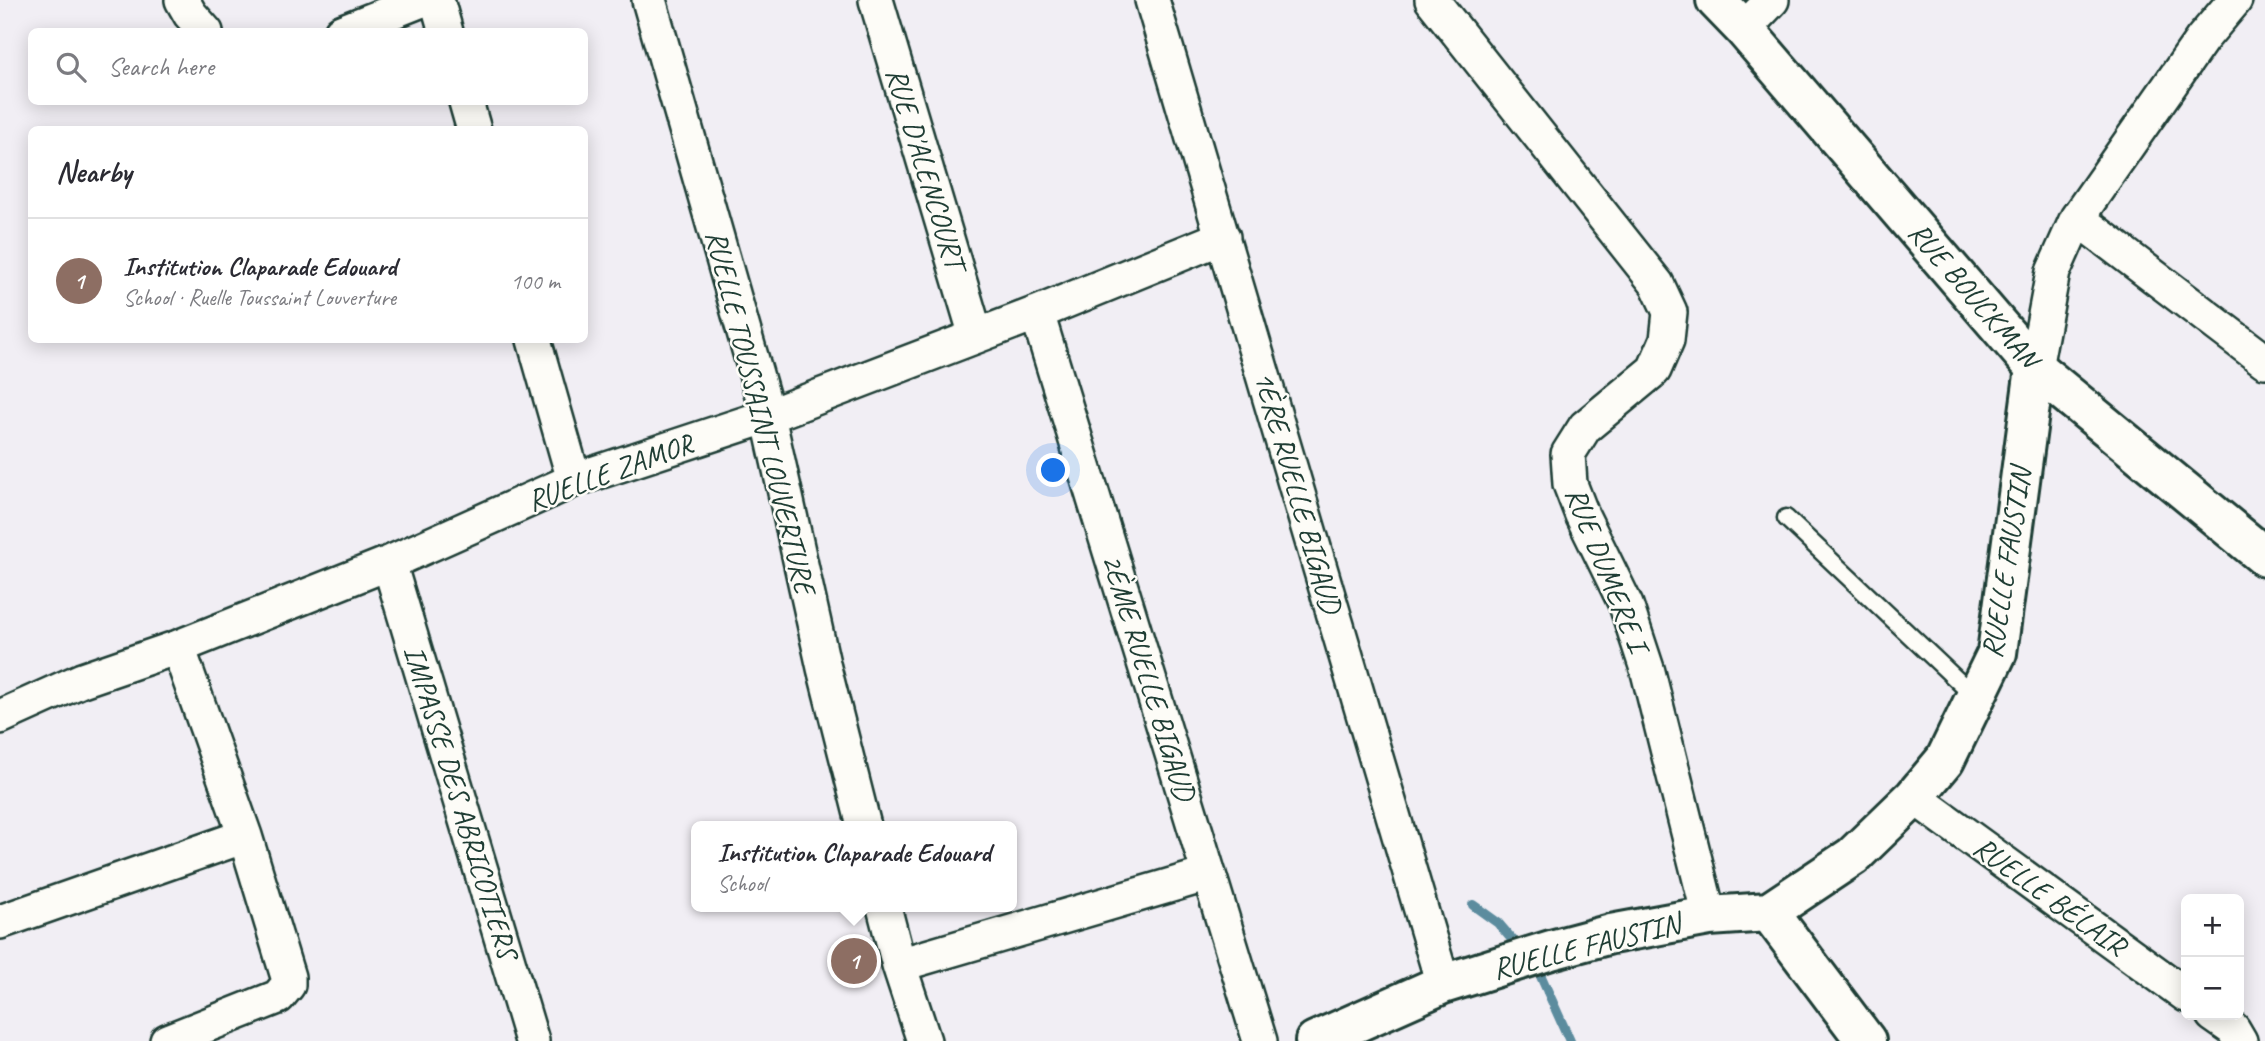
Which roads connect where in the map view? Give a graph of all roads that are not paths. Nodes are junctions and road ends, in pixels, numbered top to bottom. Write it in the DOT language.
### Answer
graph roads {
  1 [pos="182,0"];
  2 [pos="422,0"];
  3 [pos="437,0"];
  4 [pos="649,0"];
  5 [pos="876,0"];
  6 [pos="1152,0"];
  7 [pos="1432,0"];
  8 [pos="1716,0"];
  9 [pos="1772,0"];
  10 [pos="2235,0"];
  11 [pos="202,28"];
  12 [pos="351,28"];
  13 [pos="445,28"];
  14 [pos="1744,29"];
  15 [pos="467,105"];
  16 [pos="473,126"];
  17 [pos="2077,218"];
  18 [pos="1223,237"];
  19 [pos="1037,313"];
  20 [pos="976,336"];
  21 [pos="535,343"];
  22 [pos="2265,361"];
  23 [pos="2035,368"];
  24 [pos="768,416"];
  25 [pos="574,480"];
  26 [pos="1786,518"];
  27 [pos="2265,557"];
  28 [pos="389,563"];
  29 [pos="178,647"];
  30 [pos="1975,697"];
  31 [pos="0,717"];
  32 [pos="1914,797"];
  33 [pos="863,821"];
  34 [pos="245,836"];
  35 [pos="1209,874"];
  36 [pos="885,912"];
  37 [pos="1769,912"];
  38 [pos="1709,916"];
  39 [pos="0,922"];
  40 [pos="899,965"];
  41 [pos="1443,984"];
  42 [pos="2181,991"];
  43 [pos="2220,1020"];
  44 [pos="167,1041"];
  45 [pos="532,1041"];
  46 [pos="924,1041"];
  47 [pos="1261,1041"];
  48 [pos="1315,1041"];
  49 [pos="1866,1041"];
  50 [pos="2240,1041"];
  1 -- 11 [label="street"];
  2 -- 12 [label="street"];
  3 -- 13 [label="street"];
  4 -- 24 [label="street, RUELLE TOUSSAINT LOUVERTURE"];
  5 -- 20 [label="street, RUE D'ALENCOURT"];
  6 -- 18 [label="street, 1ÈRE RUELLE BIGAUD"];
  7 -- 38 [label="street, RUE DUMERE I"];
  8 -- 14 [label="street, RUE BOUCKMAN"];
  9 -- 14 [label="street"];
  10 -- 17 [label="street, RUELLE FAUSTIN"];
  14 -- 23 [label="street, RUE BOUCKMAN"];
  15 -- 16 [label="street"];
  17 -- 22 [label="street"];
  17 -- 23 [label="street, RUELLE FAUSTIN"];
  18 -- 19 [label="street, RUELLE ZAMOR"];
  18 -- 41 [label="street, 1ÈRE RUELLE BIGAUD"];
  19 -- 20 [label="street, RUELLE ZAMOR"];
  19 -- 35 [label="street, 2ÈME RUELLE BIGAUD"];
  20 -- 24 [label="street, RUELLE ZAMOR"];
  21 -- 25 [label="street"];
  23 -- 27 [label="street, RUE BOUCKMAN"];
  23 -- 30 [label="street, RUELLE FAUSTIN"];
  24 -- 25 [label="street, RUELLE ZAMOR"];
  24 -- 33 [label="street, RUELLE TOUSSAINT LOUVERTURE"];
  25 -- 28 [label="street, RUELLE ZAMOR"];
  26 -- 30 [label="lane"];
  28 -- 29 [label="street, RUELLE ZAMOR"];
  28 -- 45 [label="street, IMPASSE DES ABRICOTIERS"];
  29 -- 31 [label="street, RUELLE ZAMOR"];
  29 -- 34 [label="street"];
  30 -- 32 [label="street, RUELLE FAUSTIN"];
  32 -- 37 [label="street, RUELLE FAUSTIN"];
  32 -- 42 [label="street, RUELLE BÉLAIR"];
  34 -- 39 [label="street"];
  34 -- 44 [label="street"];
  35 -- 40 [label="street"];
  35 -- 47 [label="street, 2ÈME RUELLE BIGAUD"];
  36 -- 40 [label="street"];
  37 -- 38 [label="street, RUELLE FAUSTIN"];
  37 -- 49 [label="street"];
  38 -- 41 [label="street, RUELLE FAUSTIN"];
  40 -- 46 [label="street"];
  41 -- 48 [label="street, RUELLE FAUSTIN"];
  43 -- 50 [label="street"];
}
